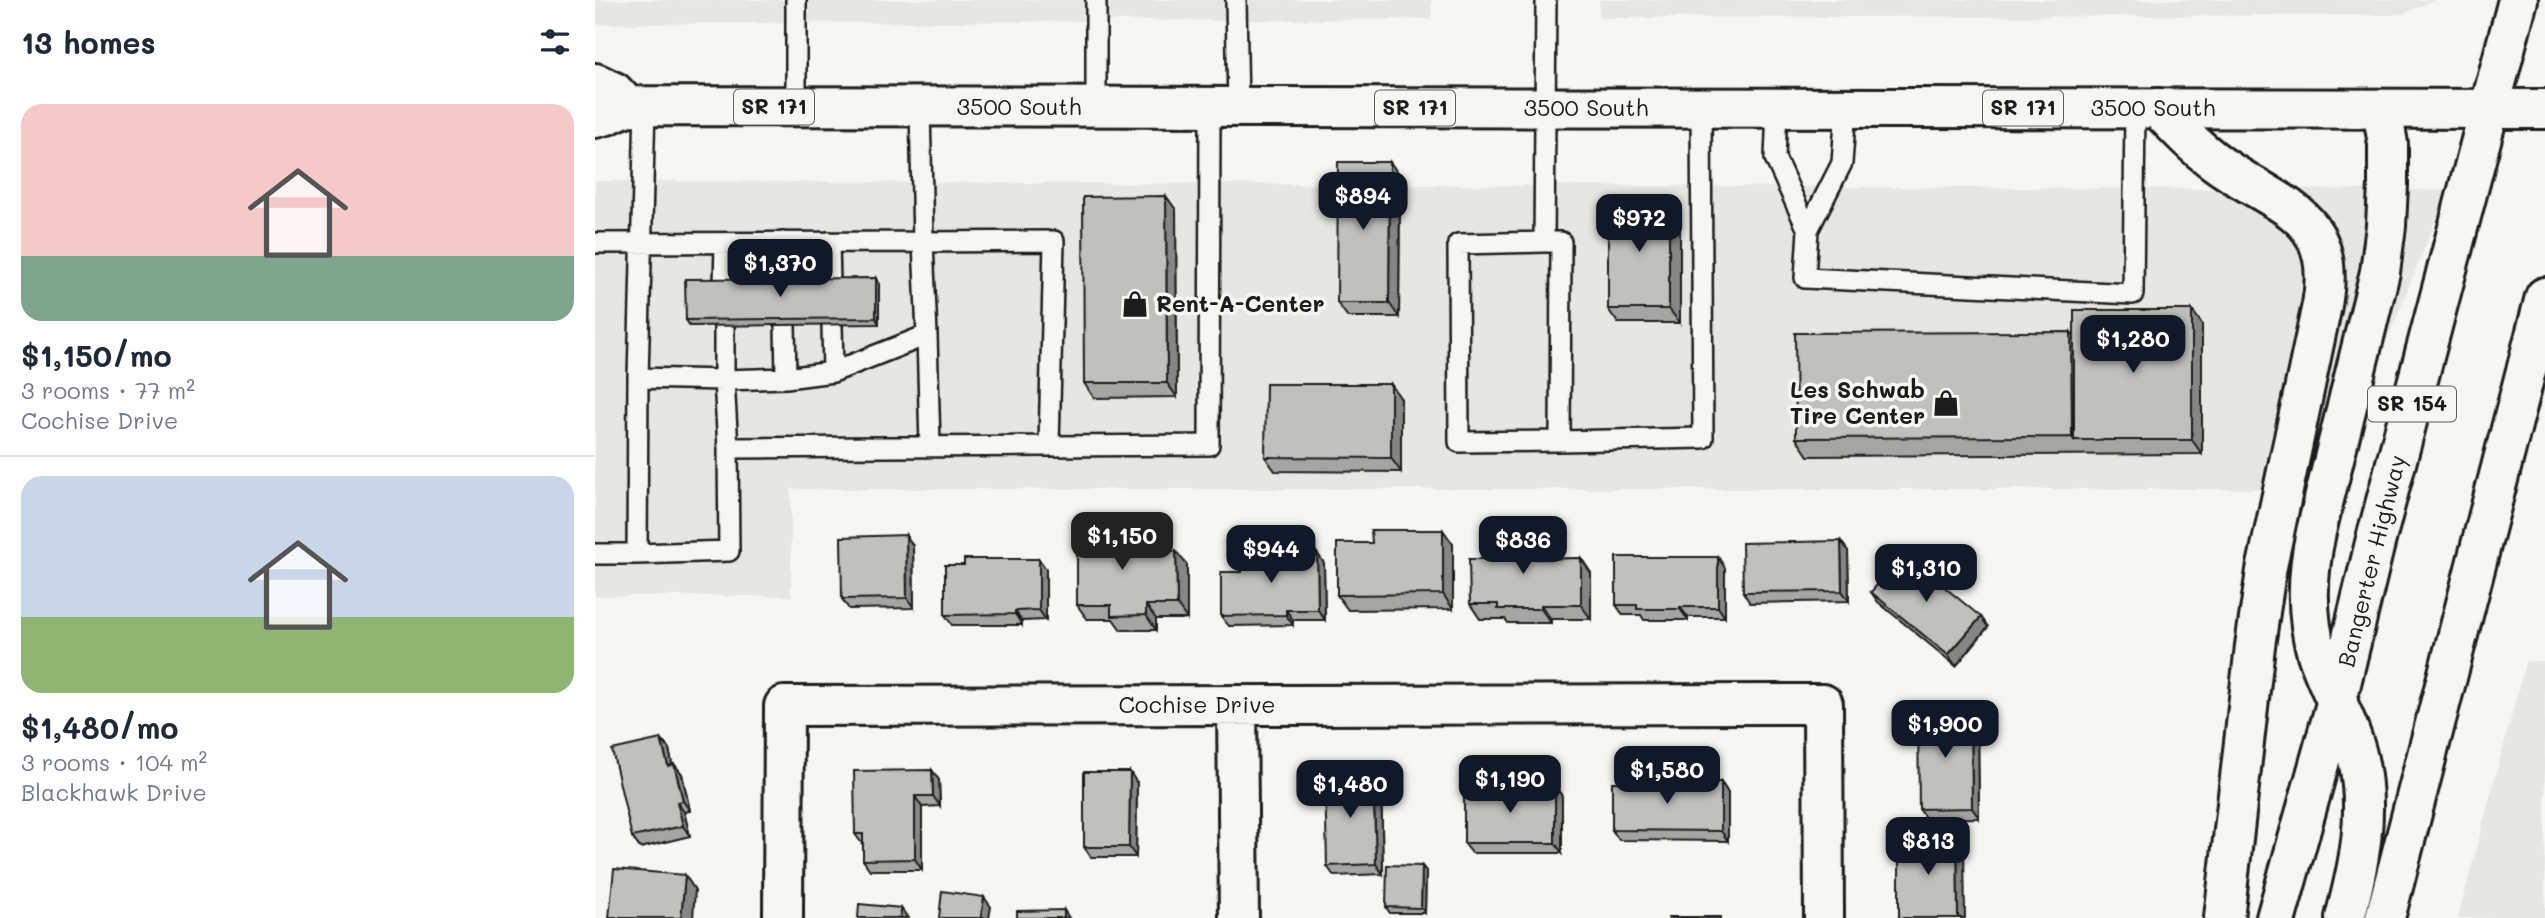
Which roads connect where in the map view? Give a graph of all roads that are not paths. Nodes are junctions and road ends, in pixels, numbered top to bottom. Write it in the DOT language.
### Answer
graph roads {
  1 [pos="796,0"];
  2 [pos="1096,0"];
  3 [pos="1236,0"];
  4 [pos="1546,0"];
  5 [pos="2518,0"];
  6 [pos="595,83"];
  7 [pos="796,107"];
  8 [pos="920,107"];
  9 [pos="1096,107"];
  10 [pos="1224,107"];
  11 [pos="1547,107"];
  12 [pos="1701,107"];
  13 [pos="1777,108"];
  14 [pos="1846,108"];
  15 [pos="2146,108"];
  16 [pos="2382,109"];
  17 [pos="2489,109"];
  18 [pos="2545,109"];
  19 [pos="622,110"];
  20 [pos="1808,230"];
  21 [pos="783,242"];
  22 [pos="829,242"];
  23 [pos="923,242"];
  24 [pos="1544,242"];
  25 [pos="595,243"];
  26 [pos="643,243"];
  27 [pos="725,243"];
  28 [pos="830,283"];
  29 [pos="784,284"];
  30 [pos="725,285"];
  31 [pos="2545,298"];
  32 [pos="832,324"];
  33 [pos="725,325"];
  34 [pos="785,325"];
  35 [pos="927,335"];
  36 [pos="833,372"];
  37 [pos="638,378"];
  38 [pos="786,378"];
  39 [pos="725,380"];
  40 [pos="1560,442"];
  41 [pos="930,446"];
  42 [pos="1049,446"];
  43 [pos="728,448"];
  44 [pos="595,554"];
  45 [pos="637,554"];
  46 [pos="2337,700"];
  47 [pos="1237,705"];
  48 [pos="783,918"];
  49 [pos="1238,918"];
  50 [pos="1823,918"];
  51 [pos="2224,918"];
  52 [pos="2276,918"];
  53 [pos="2345,918"];
  54 [pos="2385,918"];
  1 -- 7 [label="lane"];
  2 -- 9 [label="lane"];
  3 -- 10 [label="lane"];
  4 -- 11 [label="lane"];
  5 -- 17 [label="main road, Bangerter Highway / SR 154"];
  6 -- 19 [label="main road"];
  7 -- 8 [label="main road, 3500 South / SR 171"];
  7 -- 19 [label="main road, 3500 South / SR 171"];
  8 -- 9 [label="main road, 3500 South / SR 171"];
  8 -- 23 [label="lane"];
  9 -- 10 [label="main road, 3500 South / SR 171"];
  10 -- 11 [label="main road, 3500 South / SR 171"];
  10 -- 42 [label="lane"];
  11 -- 12 [label="main road, 3500 South / SR 171"];
  11 -- 24 [label="lane"];
  12 -- 13 [label="main road, 3500 South / SR 171"];
  12 -- 40 [label="lane"];
  13 -- 14 [label="main road, 3500 South / SR 171"];
  13 -- 20 [label="lane"];
  14 -- 15 [label="main road, 3500 South / SR 171"];
  14 -- 20 [label="lane"];
  15 -- 16 [label="main road, 3500 South / SR 171"];
  15 -- 20 [label="lane"];
  15 -- 51 [label="main road"];
  16 -- 17 [label="main road, 3500 South / SR 171"];
  16 -- 46 [label="main road"];
  17 -- 18 [label="main road, 3500 South / SR 171"];
  17 -- 46 [label="main road, Bangerter Highway / SR 154"];
  19 -- 26 [label="lane"];
  21 -- 22 [label="lane"];
  21 -- 27 [label="lane"];
  21 -- 29 [label="lane"];
  22 -- 23 [label="lane"];
  22 -- 28 [label="lane"];
  23 -- 35 [label="lane"];
  23 -- 42 [label="lane"];
  24 -- 40 [label="lane"];
  24 -- 40 [label="lane"];
  25 -- 26 [label="lane"];
  26 -- 27 [label="lane"];
  26 -- 37 [label="lane"];
  27 -- 30 [label="lane"];
  31 -- 54 [label="main road"];
  32 -- 36 [label="lane"];
  33 -- 39 [label="lane"];
  34 -- 38 [label="lane"];
  35 -- 36 [label="lane"];
  35 -- 41 [label="lane"];
  36 -- 38 [label="lane"];
  37 -- 39 [label="lane"];
  37 -- 45 [label="lane"];
  38 -- 39 [label="lane"];
  39 -- 43 [label="lane"];
  41 -- 42 [label="lane"];
  41 -- 43 [label="lane"];
  43 -- 45 [label="lane"];
  44 -- 45 [label="lane"];
  46 -- 52 [label="main road, Bangerter Highway / SR 154"];
  46 -- 53 [label="main road"];
  47 -- 48 [label="main road, Cochise Drive"];
  47 -- 49 [label="main road"];
  47 -- 50 [label="main road, Cochise Drive"];
}
